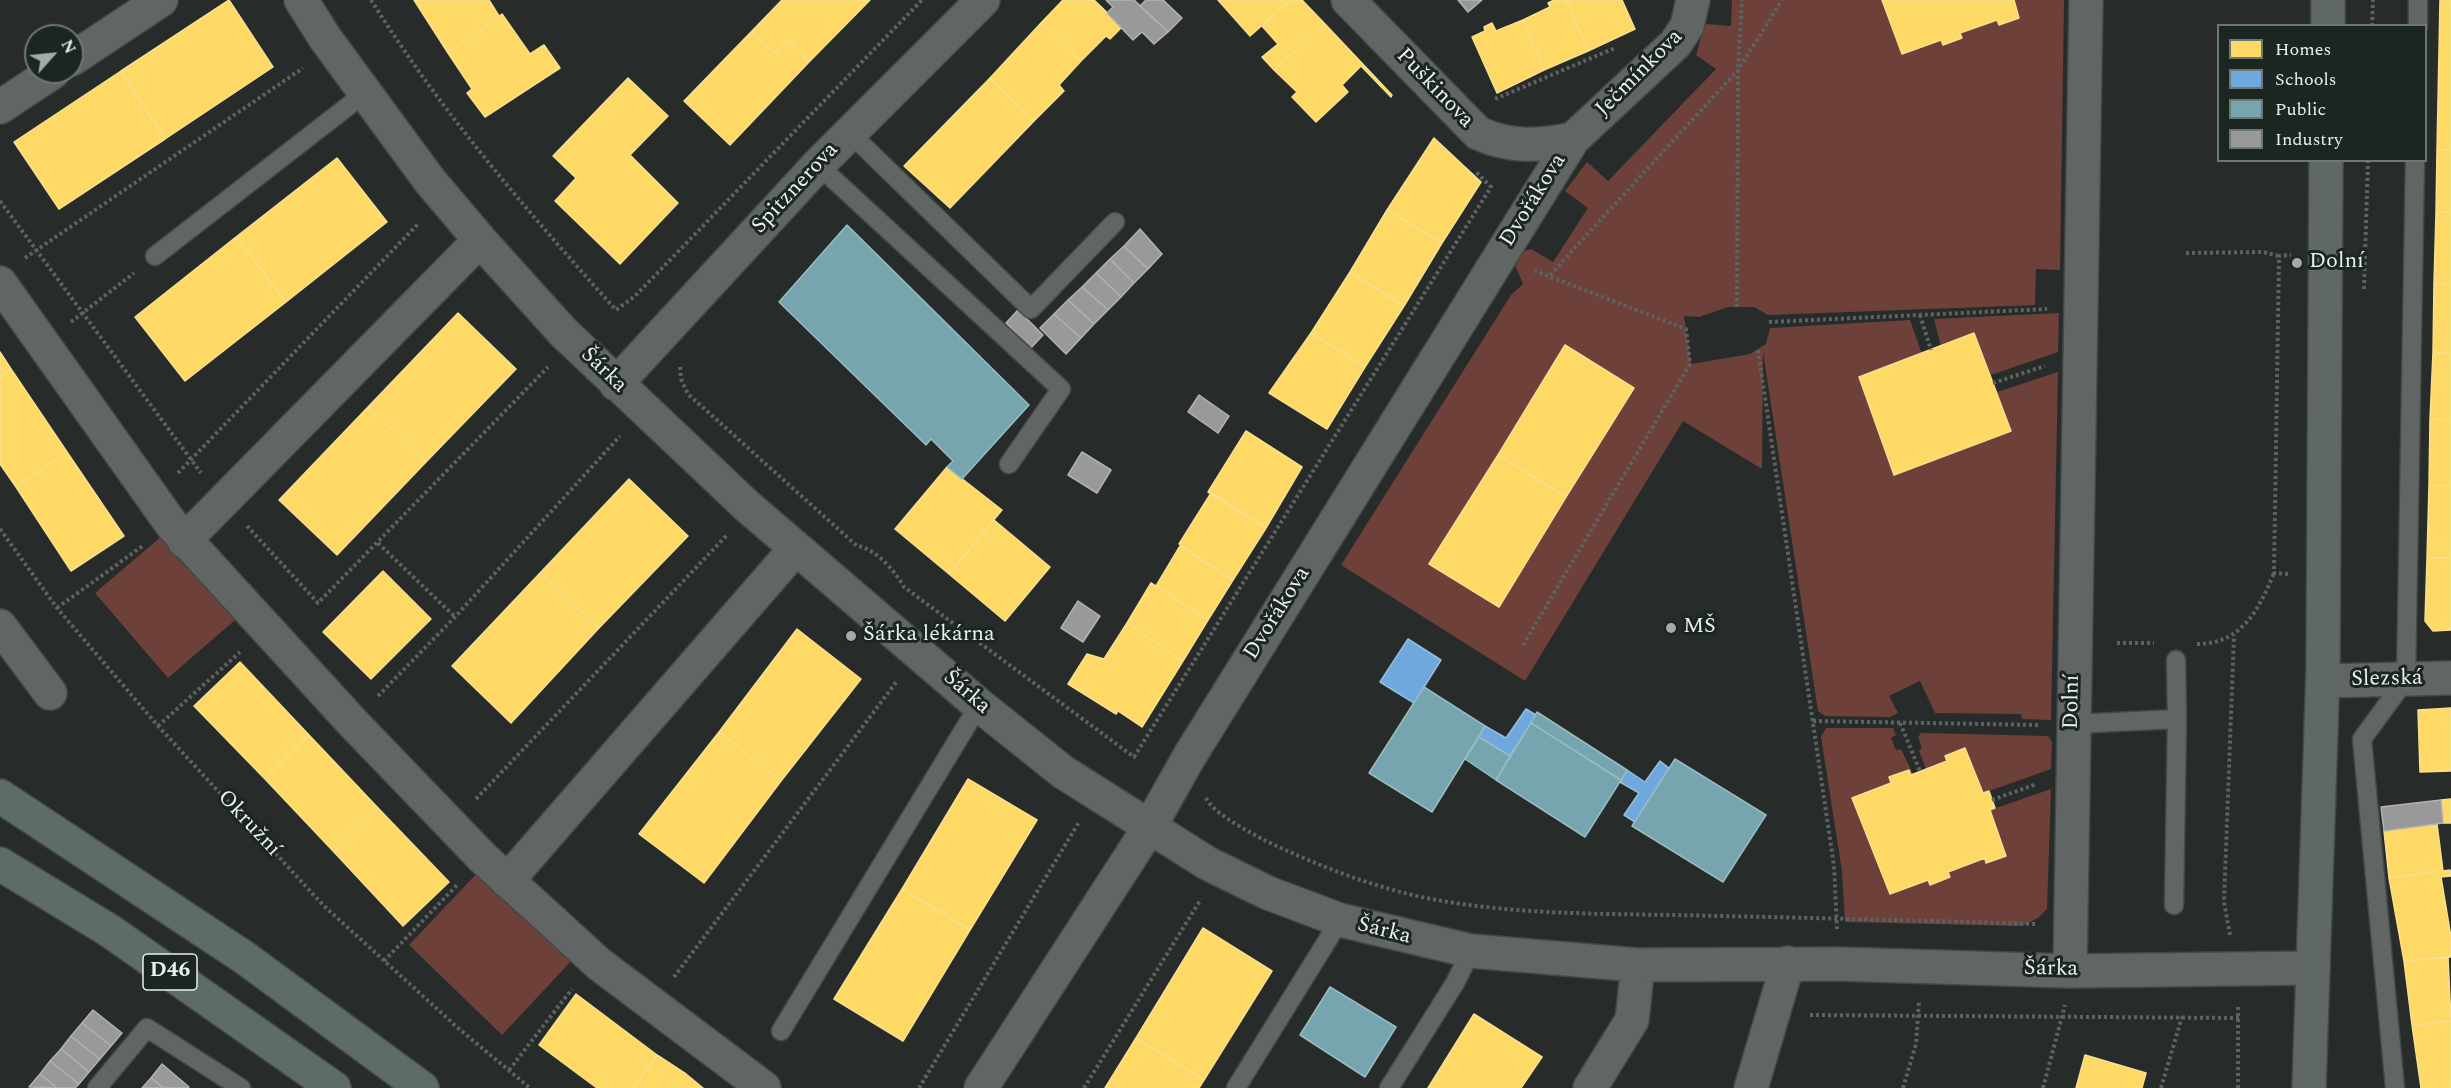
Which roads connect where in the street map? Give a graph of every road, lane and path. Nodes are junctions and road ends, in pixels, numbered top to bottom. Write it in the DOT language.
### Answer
graph roads {
  1 [pos="160,0"];
  2 [pos="301,0"];
  3 [pos="371,0"];
  4 [pos="922,0"];
  5 [pos="982,0"];
  6 [pos="1348,0"];
  7 [pos="1693,0"];
  8 [pos="1742,0"];
  9 [pos="1782,0"];
  10 [pos="2086,0"];
  11 [pos="2328,0"];
  12 [pos="2373,0"];
  13 [pos="2418,0"];
  14 [pos="2328,24"];
  15 [pos="2372,24"];
  16 [pos="2418,24"];
  17 [pos="1626,43"];
  18 [pos="84,51"];
  19 [pos="312,63"];
  20 [pos="1738,70"];
  21 [pos="34,84"];
  22 [pos="365,93"];
  23 [pos="1500,99"];
  24 [pos="0,107"];
  25 [pos="850,133"];
  26 [pos="1573,139"];
  27 [pos="2326,162"];
  28 [pos="2415,162"];
  29 [pos="818,165"];
  30 [pos="0,201"];
  31 [pos="428,214"];
  32 [pos="1115,222"];
  33 [pos="480,240"];
  34 [pos="37,251"];
  35 [pos="2186,253"];
  36 [pos="2296,254"];
  37 [pos="155,256"];
  38 [pos="2279,256"];
  39 [pos="10,272"];
  40 [pos="1550,275"];
  41 [pos="1528,276"];
  42 [pos="2080,306"];
  43 [pos="1737,307"];
  44 [pos="83,313"];
  45 [pos="1920,315"];
  46 [pos="1769,322"];
  47 [pos="42,345"];
  48 [pos="1758,350"];
  49 [pos="1931,350"];
  50 [pos="555,359"];
  51 [pos="2049,364"];
  52 [pos="1993,383"];
  53 [pos="616,384"];
  54 [pos="627,429"];
  55 [pos="191,460"];
  56 [pos="1008,464"];
  57 [pos="152,498"];
  58 [pos="224,501"];
  59 [pos="734,527"];
  60 [pos="0,529"];
  61 [pos="178,533"];
  62 [pos="378,543"];
  63 [pos="796,548"];
  64 [pos="2274,573"];
  65 [pos="2323,575"];
  66 [pos="57,608"];
  67 [pos="454,617"];
  68 [pos="0,626"];
  69 [pos="2234,635"];
  70 [pos="271,636"];
  71 [pos="2117,643"];
  72 [pos="2163,643"];
  73 [pos="2187,644"];
  74 [pos="1523,645"];
  75 [pos="2176,660"];
  76 [pos="902,673"];
  77 [pos="2451,678"];
  78 [pos="2406,679"];
  79 [pos="2323,681"];
  80 [pos="50,693"];
  81 [pos="979,705"];
  82 [pos="2177,719"];
  83 [pos="1812,721"];
  84 [pos="352,722"];
  85 [pos="1900,723"];
  86 [pos="2073,724"];
  87 [pos="158,726"];
  88 [pos="1920,771"];
  89 [pos="2044,781"];
  90 [pos="1204,795"];
  91 [pos="0,796"];
  92 [pos="1992,800"];
  93 [pos="1084,814"];
  94 [pos="452,826"];
  95 [pos="1149,828"];
  96 [pos="483,858"];
  97 [pos="0,864"];
  98 [pos="507,881"];
  99 [pos="1204,893"];
  100 [pos="2174,905"];
  101 [pos="1837,919"];
  102 [pos="1340,920"];
  103 [pos="2043,924"];
  104 [pos="1471,951"];
  105 [pos="384,961"];
  106 [pos="1788,963"];
  107 [pos="599,964"];
  108 [pos="1638,964"];
  109 [pos="1839,964"];
  110 [pos="1919,967"];
  111 [pos="2235,969"];
  112 [pos="2313,969"];
  113 [pos="2070,971"];
  114 [pos="653,1005"];
  115 [pos="1774,1009"];
  116 [pos="1919,1015"];
  117 [pos="2064,1015"];
  118 [pos="2182,1017"];
  119 [pos="2239,1017"];
  120 [pos="781,1031"];
  121 [pos="509,1070"];
  122 [pos="97,1088"];
  123 [pos="241,1088"];
  124 [pos="334,1088"];
  125 [pos="422,1088"];
  126 [pos="530,1088"];
  127 [pos="764,1088"];
  128 [pos="919,1088"];
  129 [pos="981,1088"];
  130 [pos="1084,1088"];
  131 [pos="1236,1088"];
  132 [pos="1389,1088"];
  133 [pos="1590,1088"];
  134 [pos="1751,1088"];
  135 [pos="1903,1088"];
  136 [pos="2043,1088"];
  137 [pos="2161,1088"];
  138 [pos="2238,1088"];
  139 [pos="2309,1088"];
  140 [pos="2395,1088"];
  1 -- 18 [label="street"];
  2 -- 22 [label="street, Šárka"];
  3 -- 4 [label="path"];
  5 -- 25 [label="street, Spitznerova"];
  6 -- 26 [label="street, Puškinova"];
  7 -- 26 [label="street, Ječmínkova"];
  8 -- 20 [label="path"];
  9 -- 20 [label="path"];
  10 -- 42 [label="street, Dolní"];
  11 -- 14 [label="main road"];
  12 -- 15 [label="path"];
  13 -- 16 [label="lane"];
  17 -- 23 [label="path"];
  19 -- 34 [label="path"];
  20 -- 40 [label="path"];
  20 -- 43 [label="path"];
  21 -- 24 [label="street"];
  22 -- 33 [label="street, Šárka"];
  22 -- 37 [label="lane"];
  25 -- 29 [label="street, Spitznerova"];
  25 -- 32 [label="lane"];
  26 -- 95 [label="street, Dvořákova"];
  27 -- 65 [label="main road"];
  28 -- 78 [label="lane"];
  29 -- 53 [label="street, Spitznerova"];
  29 -- 56 [label="lane"];
  30 -- 34 [label="path"];
  31 -- 55 [label="path"];
  33 -- 53 [label="street, Šárka"];
  33 -- 58 [label="street"];
  34 -- 39 [label="path"];
  34 -- 44 [label="path"];
  35 -- 38 [label="path"];
  36 -- 38 [label="path"];
  37 -- 44 [label="path"];
  38 -- 64 [label="path"];
  39 -- 47 [label="street"];
  40 -- 41 [label="path"];
  40 -- 74 [label="path"];
  42 -- 45 [label="path"];
  42 -- 86 [label="street, Dolní"];
  44 -- 47 [label="path"];
  44 -- 55 [label="path"];
  45 -- 46 [label="path"];
  45 -- 49 [label="path"];
  47 -- 57 [label="street"];
  48 -- 83 [label="path"];
  50 -- 62 [label="path"];
  51 -- 52 [label="path"];
  53 -- 63 [label="street, Šárka"];
  54 -- 67 [label="path"];
  55 -- 57 [label="path"];
  55 -- 58 [label="path"];
  57 -- 61 [label="street"];
  58 -- 61 [label="street"];
  58 -- 62 [label="path"];
  59 -- 94 [label="path"];
  60 -- 66 [label="path, Okružní"];
  61 -- 66 [label="path"];
  61 -- 70 [label="street"];
  62 -- 67 [label="path"];
  63 -- 81 [label="street, Šárka"];
  63 -- 98 [label="street"];
  64 -- 65 [label="path"];
  64 -- 69 [label="path"];
  65 -- 79 [label="main road"];
  66 -- 87 [label="path, Okružní"];
  67 -- 84 [label="path"];
  68 -- 80 [label="street"];
  69 -- 73 [label="path"];
  69 -- 111 [label="path"];
  70 -- 84 [label="street"];
  70 -- 87 [label="path"];
  71 -- 72 [label="path"];
  75 -- 82 [label="lane"];
  76 -- 114 [label="path"];
  77 -- 78 [label="street, Slezská"];
  78 -- 79 [label="street, Slezská"];
  78 -- 140 [label="lane"];
  79 -- 112 [label="main road"];
  81 -- 95 [label="street, Šárka"];
  81 -- 120 [label="lane"];
  82 -- 86 [label="lane"];
  82 -- 100 [label="lane"];
  83 -- 85 [label="path"];
  83 -- 101 [label="path"];
  84 -- 94 [label="street"];
  85 -- 86 [label="path"];
  85 -- 88 [label="path"];
  86 -- 113 [label="street, Dolní"];
  87 -- 105 [label="path, Okružní"];
  89 -- 92 [label="path"];
  90 -- 101 [label="path"];
  91 -- 125 [label="highway, D46"];
  93 -- 128 [label="path"];
  94 -- 96 [label="street"];
  95 -- 102 [label="street, Šárka"];
  95 -- 129 [label="street, Dvořákova"];
  96 -- 98 [label="street"];
  96 -- 105 [label="path"];
  97 -- 124 [label="highway, D46"];
  98 -- 107 [label="street"];
  99 -- 130 [label="path"];
  101 -- 103 [label="path"];
  101 -- 109 [label="path"];
  102 -- 104 [label="street, Šárka"];
  102 -- 131 [label="lane"];
  104 -- 108 [label="street, Šárka"];
  104 -- 132 [label="lane"];
  105 -- 121 [label="path, Okružní"];
  106 -- 108 [label="street, Šárka"];
  106 -- 109 [label="street, Šárka"];
  106 -- 115 [label="street"];
  107 -- 114 [label="street"];
  107 -- 121 [label="path"];
  108 -- 133 [label="street"];
  109 -- 110 [label="street, Šárka"];
  110 -- 113 [label="street, Šárka"];
  110 -- 116 [label="path"];
  111 -- 112 [label="street, Šárka"];
  111 -- 113 [label="street, Šárka"];
  111 -- 119 [label="path"];
  112 -- 139 [label="main road"];
  113 -- 117 [label="path"];
  114 -- 127 [label="street"];
  115 -- 116 [label="path"];
  115 -- 134 [label="street"];
  116 -- 117 [label="path"];
  116 -- 135 [label="path"];
  117 -- 118 [label="path"];
  117 -- 136 [label="path"];
  118 -- 119 [label="path"];
  118 -- 137 [label="path"];
  119 -- 138 [label="path"];
  121 -- 126 [label="path, Okružní"];
  122 -- 123 [label="lane"];
}
